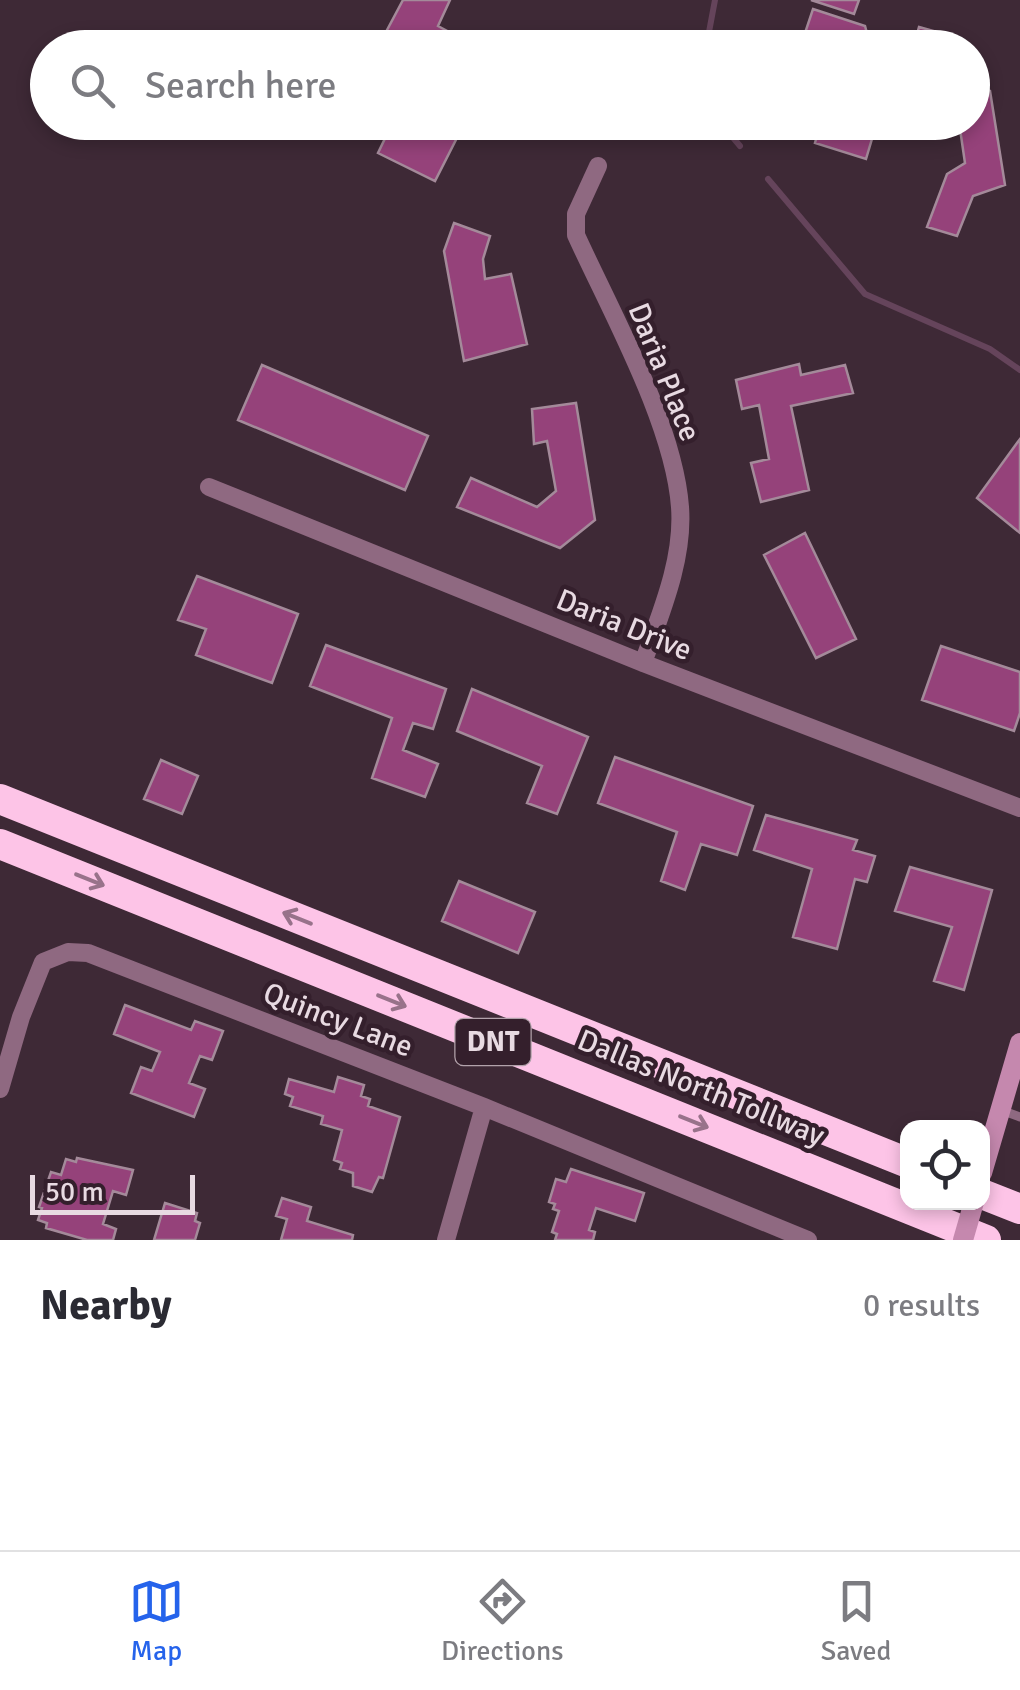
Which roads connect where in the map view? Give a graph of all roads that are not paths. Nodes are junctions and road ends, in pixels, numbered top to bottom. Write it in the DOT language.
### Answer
graph roads {
  1 [pos="598,166"];
  2 [pos="209,488"];
  3 [pos="643,664"];
  4 [pos="0,799"];
  5 [pos="1020,808"];
  6 [pos="0,844"];
  7 [pos="1018,1055"];
  8 [pos="0,1089"];
  9 [pos="484,1106"];
  10 [pos="1010,1114"];
  11 [pos="990,1156"];
  12 [pos="900,1161"];
  13 [pos="990,1197"];
  14 [pos="1020,1208"];
  15 [pos="972,1210"];
  16 [pos="446,1240"];
  17 [pos="808,1240"];
  18 [pos="963,1240"];
  19 [pos="986,1240"];
  1 -- 3 [label="street, Daria Place"];
  2 -- 3 [label="street, Daria Drive"];
  3 -- 5 [label="street, Daria Drive"];
  12 -- 4 [label="highway, Dallas North Tollway / DNT, one-way"];
  6 -- 19 [label="highway, Dallas North Tollway / DNT, one-way"];
  7 -- 10 [label="street"];
  8 -- 9 [label="street, Quincy Lane"];
  9 -- 16 [label="street"];
  9 -- 17 [label="street, Quincy Lane"];
  10 -- 11 [label="street"];
  13 -- 14 [label="highway"];
  15 -- 18 [label="street, bridge"];
}
